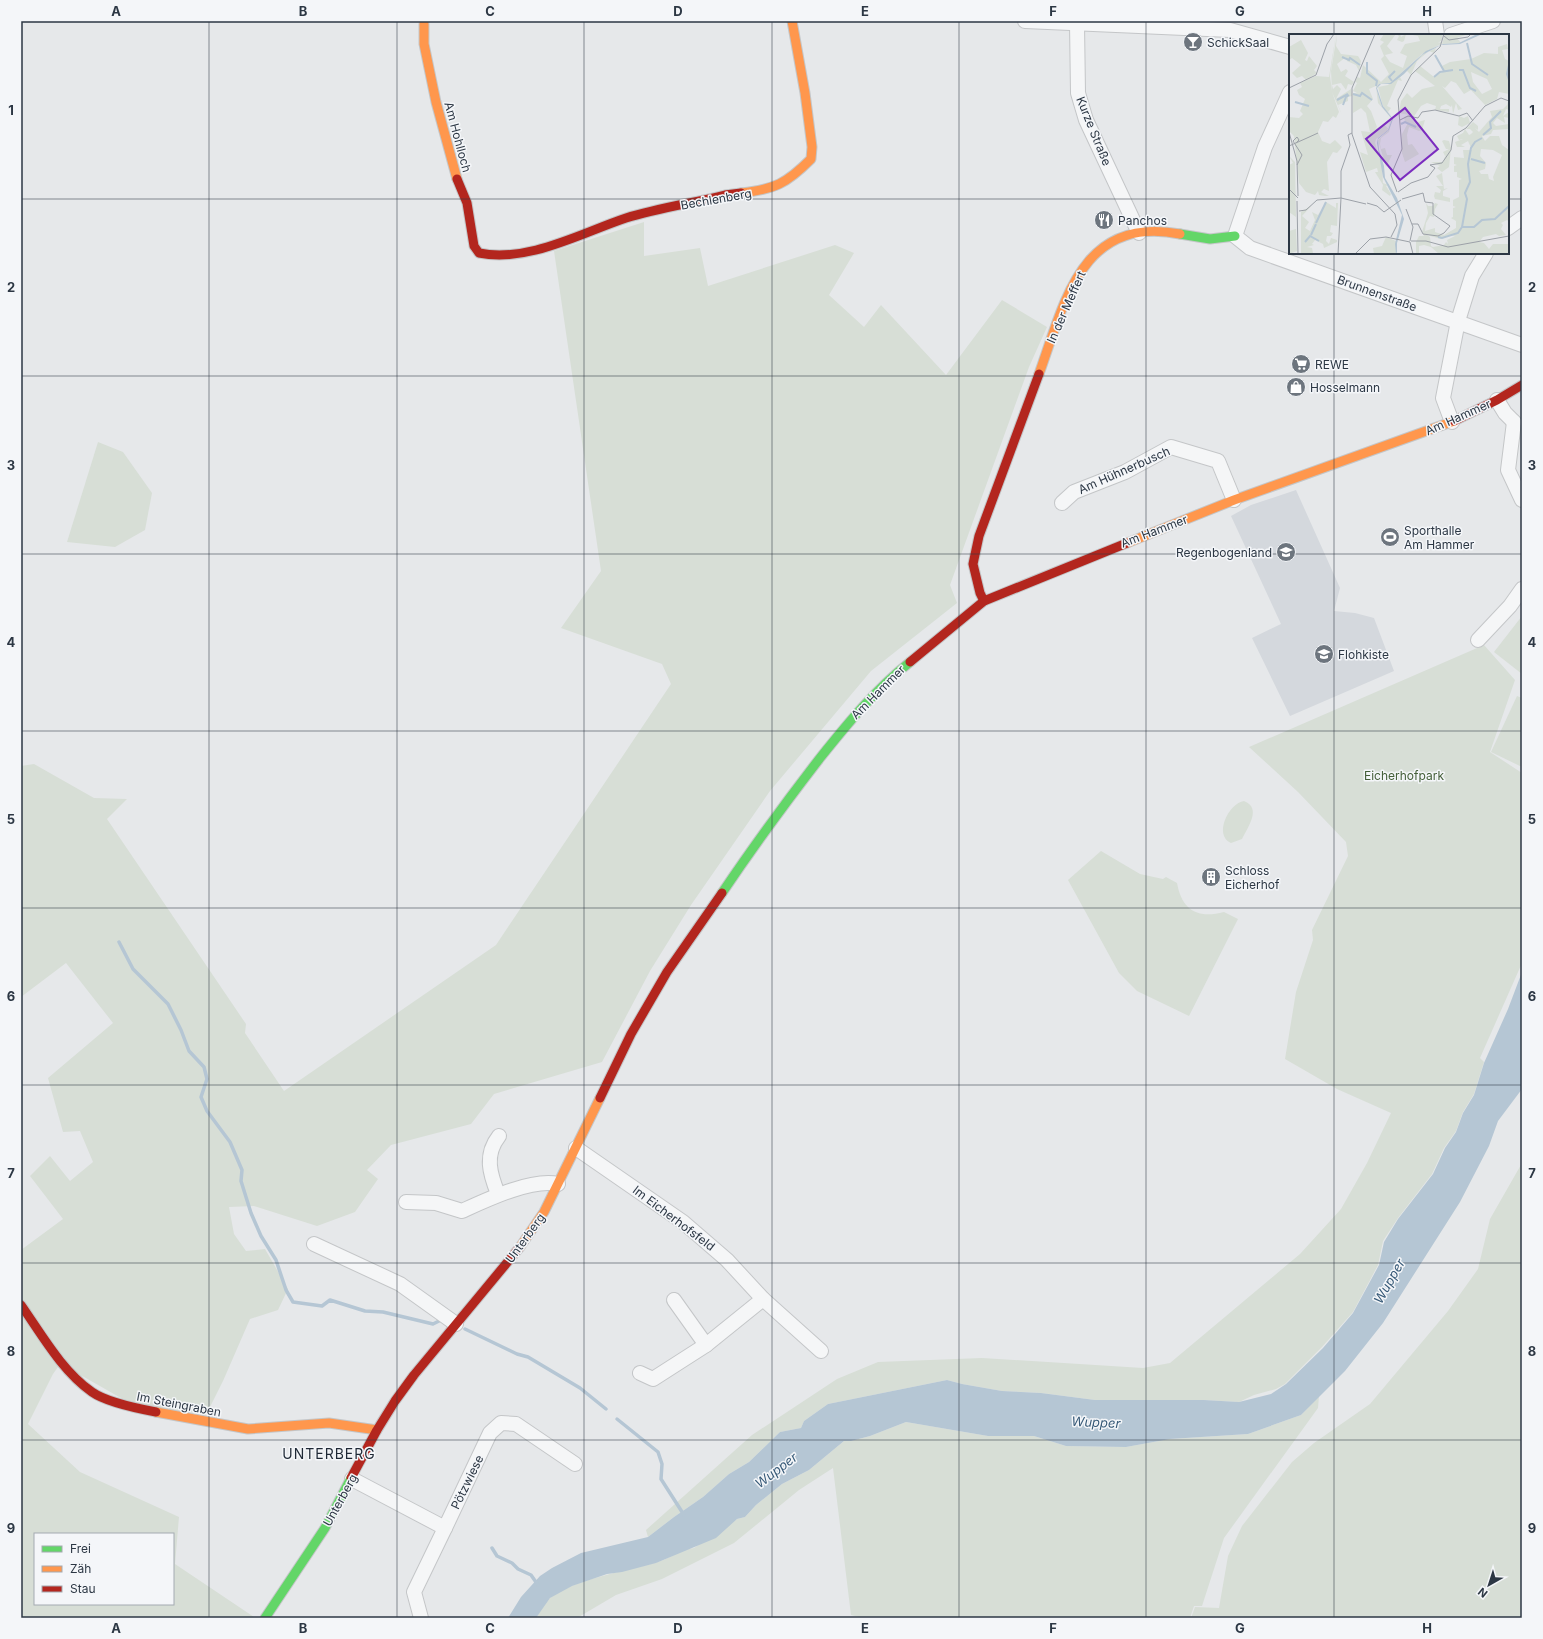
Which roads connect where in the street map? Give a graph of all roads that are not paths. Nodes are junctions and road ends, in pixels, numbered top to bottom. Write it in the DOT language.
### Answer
graph roads {
  1 [pos="792,21"];
  2 [pos="1025,21"];
  3 [pos="1435,21"];
  4 [pos="1493,21"];
  5 [pos="424,24"];
  6 [pos="1077,24"];
  7 [pos="1122,24"];
  8 [pos="1437,34"];
  9 [pos="1454,34"];
  10 [pos="1289,47"];
  11 [pos="1289,94"];
  12 [pos="1139,233"];
  13 [pos="1235,236"];
  14 [pos="479,253"];
  15 [pos="1485,254"];
  16 [pos="1458,321"];
  17 [pos="1522,344"];
  18 [pos="1522,385"];
  19 [pos="1497,400"];
  20 [pos="1452,422"];
  21 [pos="1518,422"];
  22 [pos="1234,500"];
  23 [pos="1522,500"];
  24 [pos="1062,503"];
  25 [pos="1522,589"];
  26 [pos="984,601"];
  27 [pos="1478,640"];
  28 [pos="588,1123"];
  29 [pos="498,1136"];
  30 [pos="576,1148"];
  31 [pos="558,1184"];
  32 [pos="498,1194"];
  33 [pos="406,1202"];
  34 [pos="314,1244"];
  35 [pos="763,1299"];
  36 [pos="674,1300"];
  37 [pos="21,1305"];
  38 [pos="456,1324"];
  39 [pos="706,1345"];
  40 [pos="820,1352"];
  41 [pos="640,1373"];
  42 [pos="377,1430"];
  43 [pos="575,1464"];
  44 [pos="352,1479"];
  45 [pos="444,1528"];
  46 [pos="265,1618"];
  47 [pos="421,1618"];
  1 -- 14 [label="main road, Bechlenberg"];
  2 -- 6 [label="street"];
  3 -- 8 [label="street"];
  4 -- 9 [label="street"];
  5 -- 14 [label="main road, Am Hohlloch"];
  6 -- 7 [label="street"];
  6 -- 12 [label="street, Kurze Straße"];
  7 -- 10 [label="street"];
  11 -- 13 [label="street"];
  12 -- 13 [label="main road, In der Meffert"];
  12 -- 26 [label="main road, In der Meffert"];
  13 -- 16 [label="street, Brunnenstraße"];
  15 -- 16 [label="street"];
  16 -- 17 [label="street, Brunnenstraße"];
  16 -- 20 [label="street"];
  18 -- 19 [label="main road, Am Hammer"];
  19 -- 20 [label="main road, Am Hammer"];
  19 -- 21 [label="street, Am Hammer"];
  20 -- 22 [label="main road, Am Hammer"];
  21 -- 23 [label="street, Am Hammer"];
  22 -- 24 [label="street, Am Hühnerbusch"];
  22 -- 26 [label="main road, Am Hammer"];
  25 -- 27 [label="street"];
  26 -- 28 [label="main road, Am Hammer"];
  28 -- 30 [label="main road, Unterberg"];
  29 -- 32 [label="street"];
  30 -- 31 [label="main road, Unterberg"];
  30 -- 35 [label="street, Im Eicherhofsfeld"];
  31 -- 32 [label="street"];
  31 -- 38 [label="main road, Unterberg"];
  32 -- 33 [label="street"];
  34 -- 38 [label="street"];
  35 -- 39 [label="street"];
  35 -- 40 [label="street, Im Eicherhofsfeld"];
  36 -- 39 [label="street"];
  37 -- 42 [label="main road, Im Steingraben"];
  38 -- 42 [label="main road, Unterberg"];
  39 -- 41 [label="street"];
  42 -- 44 [label="main road, Unterberg"];
  43 -- 45 [label="street, Pötzwiese"];
  44 -- 45 [label="street"];
  44 -- 46 [label="main road, Unterberg"];
  45 -- 47 [label="street, Pötzwiese"];
}
